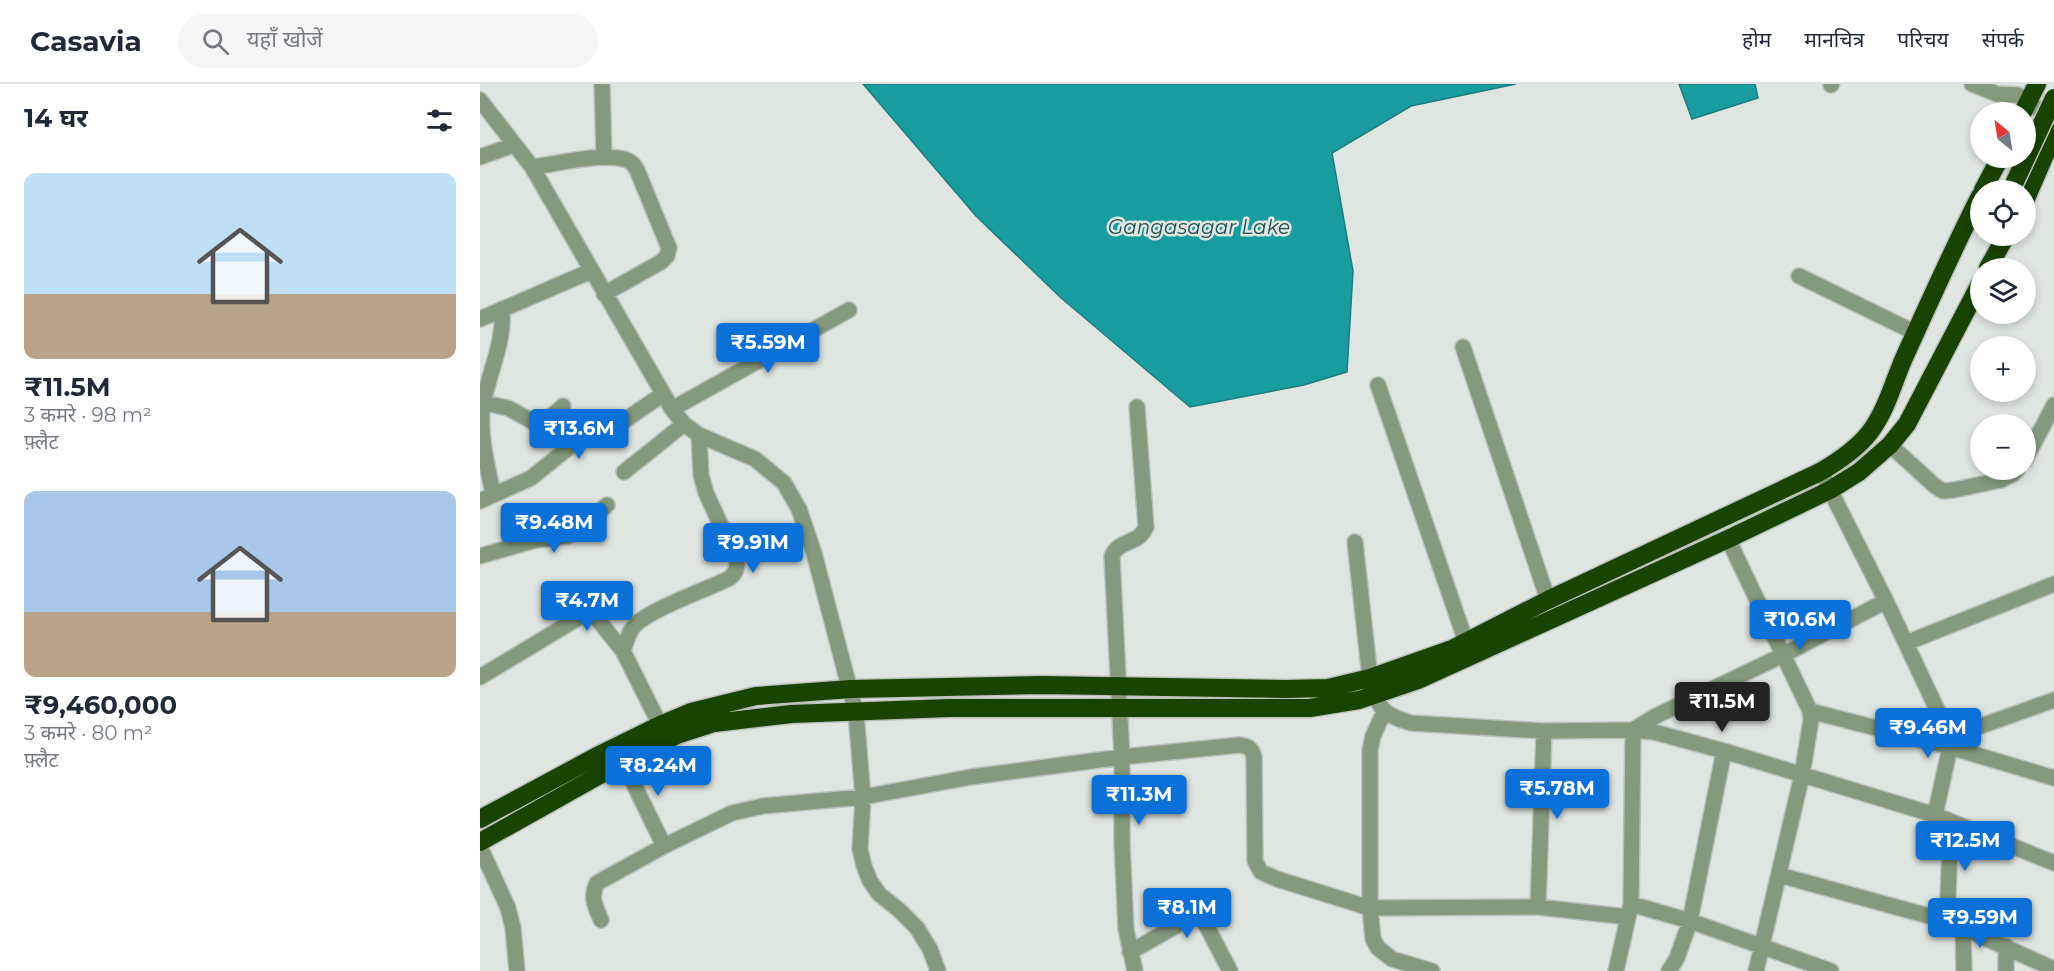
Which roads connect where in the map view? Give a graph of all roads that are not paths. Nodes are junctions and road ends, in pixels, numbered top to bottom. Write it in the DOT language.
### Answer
graph roads {
  1 [pos="602,84"];
  2 [pos="1972,84"];
  3 [pos="2037,84"];
  4 [pos="2054,98"];
  5 [pos="480,100"];
  6 [pos="2022,102"];
  7 [pos="2029,102"];
  8 [pos="2036,112"];
  9 [pos="2054,120"];
  10 [pos="2054,134"];
  11 [pos="514,145"];
  12 [pos="480,157"];
  13 [pos="604,157"];
  14 [pos="532,167"];
  15 [pos="2015,180"];
  16 [pos="2034,180"];
  17 [pos="1970,216"];
  18 [pos="1970,228"];
  19 [pos="1954,248"];
  20 [pos="591,271"];
  21 [pos="1799,276"];
  22 [pos="604,294"];
  23 [pos="1970,303"];
  24 [pos="502,309"];
  25 [pos="849,310"];
  26 [pos="480,319"];
  27 [pos="1916,333"];
  28 [pos="1463,347"];
  29 [pos="1378,385"];
  30 [pos="663,394"];
  31 [pos="484,403"];
  32 [pos="2054,405"];
  33 [pos="563,406"];
  34 [pos="1137,407"];
  35 [pos="672,409"];
  36 [pos="684,424"];
  37 [pos="699,435"];
  38 [pos="2036,439"];
  39 [pos="1890,445"];
  40 [pos="624,472"];
  41 [pos="1820,472"];
  42 [pos="2001,480"];
  43 [pos="1830,490"];
  44 [pos="486,498"];
  45 [pos="607,505"];
  46 [pos="1728,538"];
  47 [pos="1355,542"];
  48 [pos="480,556"];
  49 [pos="2054,584"];
  50 [pos="1548,600"];
  51 [pos="1886,601"];
  52 [pos="1466,642"];
  53 [pos="1906,643"];
  54 [pos="623,651"];
  55 [pos="1783,655"];
  56 [pos="480,677"];
  57 [pos="1119,687"];
  58 [pos="1372,687"];
  59 [pos="851,689"];
  60 [pos="2054,700"];
  61 [pos="1120,708"];
  62 [pos="1810,711"];
  63 [pos="856,712"];
  64 [pos="1384,712"];
  65 [pos="660,725"];
  66 [pos="1633,730"];
  67 [pos="1544,731"];
  68 [pos="1950,742"];
  69 [pos="1724,751"];
  70 [pos="1122,758"];
  71 [pos="622,762"];
  72 [pos="1802,775"];
  73 [pos="2054,778"];
  74 [pos="862,797"];
  75 [pos="1935,815"];
  76 [pos="480,819"];
  77 [pos="1951,822"];
  78 [pos="480,842"];
  79 [pos="664,846"];
  80 [pos="480,847"];
  81 [pos="2054,863"];
  82 [pos="1779,875"];
  83 [pos="1538,907"];
  84 [pos="1370,908"];
  85 [pos="1629,910"];
  86 [pos="601,920"];
  87 [pos="1690,921"];
  88 [pos="1947,921"];
  89 [pos="1963,927"];
  90 [pos="1762,946"];
  91 [pos="2006,946"];
  92 [pos="1130,952"];
  93 [pos="2054,969"];
  94 [pos="517,971"];
  95 [pos="938,971"];
  96 [pos="1135,971"];
  97 [pos="1230,971"];
  98 [pos="1431,971"];
  99 [pos="1616,971"];
  100 [pos="1669,971"];
  101 [pos="1756,971"];
  102 [pos="1831,971"];
  103 [pos="1964,971"];
  104 [pos="2006,971"];
  1 -- 13 [label="street"];
  2 -- 6 [label="street"];
  3 -- 7 [label="highway"];
  4 -- 15 [label="highway, bridge"];
  5 -- 11 [label="street"];
  8 -- 9 [label="street"];
  10 -- 16 [label="highway"];
  11 -- 12 [label="street"];
  11 -- 14 [label="street"];
  13 -- 14 [label="street"];
  13 -- 22 [label="street"];
  14 -- 20 [label="street"];
  17 -- 19 [label="highway"];
  18 -- 19 [label="highway"];
  19 -- 27 [label="highway"];
  20 -- 22 [label="street"];
  20 -- 24 [label="street"];
  21 -- 27 [label="street"];
  22 -- 30 [label="street"];
  23 -- 39 [label="highway"];
  24 -- 26 [label="street"];
  24 -- 31 [label="street"];
  25 -- 35 [label="street"];
  27 -- 41 [label="highway"];
  28 -- 50 [label="street"];
  29 -- 52 [label="street"];
  30 -- 35 [label="street"];
  30 -- 44 [label="street"];
  31 -- 33 [label="street"];
  31 -- 44 [label="street"];
  32 -- 38 [label="street"];
  34 -- 57 [label="street"];
  35 -- 36 [label="street"];
  36 -- 37 [label="street"];
  36 -- 40 [label="street"];
  37 -- 54 [label="street"];
  37 -- 59 [label="street"];
  39 -- 42 [label="street"];
  39 -- 43 [label="highway"];
  41 -- 43 [label="street"];
  41 -- 50 [label="highway"];
  43 -- 46 [label="highway"];
  43 -- 51 [label="street"];
  45 -- 48 [label="street"];
  46 -- 55 [label="street"];
  46 -- 58 [label="highway"];
  47 -- 58 [label="street"];
  49 -- 53 [label="street"];
  50 -- 52 [label="highway"];
  51 -- 53 [label="street"];
  51 -- 55 [label="street"];
  52 -- 58 [label="highway"];
  53 -- 68 [label="street"];
  54 -- 56 [label="street"];
  54 -- 65 [label="street"];
  55 -- 62 [label="street"];
  55 -- 66 [label="street"];
  57 -- 58 [label="highway"];
  57 -- 59 [label="highway"];
  57 -- 61 [label="street"];
  58 -- 61 [label="highway"];
  58 -- 64 [label="street"];
  59 -- 63 [label="street"];
  59 -- 65 [label="highway"];
  60 -- 68 [label="street"];
  61 -- 63 [label="highway"];
  61 -- 70 [label="street"];
  62 -- 68 [label="street"];
  62 -- 72 [label="street"];
  63 -- 71 [label="highway"];
  63 -- 74 [label="street"];
  64 -- 67 [label="street"];
  64 -- 84 [label="street"];
  65 -- 76 [label="highway"];
  66 -- 67 [label="street"];
  66 -- 69 [label="street"];
  66 -- 85 [label="street"];
  67 -- 83 [label="street"];
  68 -- 73 [label="street"];
  68 -- 75 [label="street"];
  69 -- 72 [label="street"];
  69 -- 87 [label="street"];
  70 -- 74 [label="street"];
  70 -- 84 [label="street"];
  70 -- 92 [label="street"];
  71 -- 78 [label="highway"];
  71 -- 79 [label="street"];
  72 -- 75 [label="street"];
  72 -- 82 [label="street"];
  74 -- 79 [label="street"];
  74 -- 95 [label="street"];
  75 -- 77 [label="street"];
  77 -- 81 [label="street"];
  77 -- 88 [label="street"];
  79 -- 86 [label="street"];
  80 -- 94 [label="street"];
  82 -- 88 [label="street"];
  82 -- 90 [label="street"];
  83 -- 84 [label="street"];
  83 -- 85 [label="street"];
  84 -- 98 [label="street"];
  85 -- 87 [label="street"];
  85 -- 99 [label="street"];
  87 -- 90 [label="street"];
  87 -- 100 [label="street"];
  88 -- 89 [label="street"];
  89 -- 91 [label="street"];
  89 -- 103 [label="street"];
  90 -- 101 [label="street"];
  90 -- 102 [label="street"];
  91 -- 93 [label="street"];
  91 -- 104 [label="street"];
  92 -- 96 [label="street"];
  92 -- 97 [label="street"];
}
